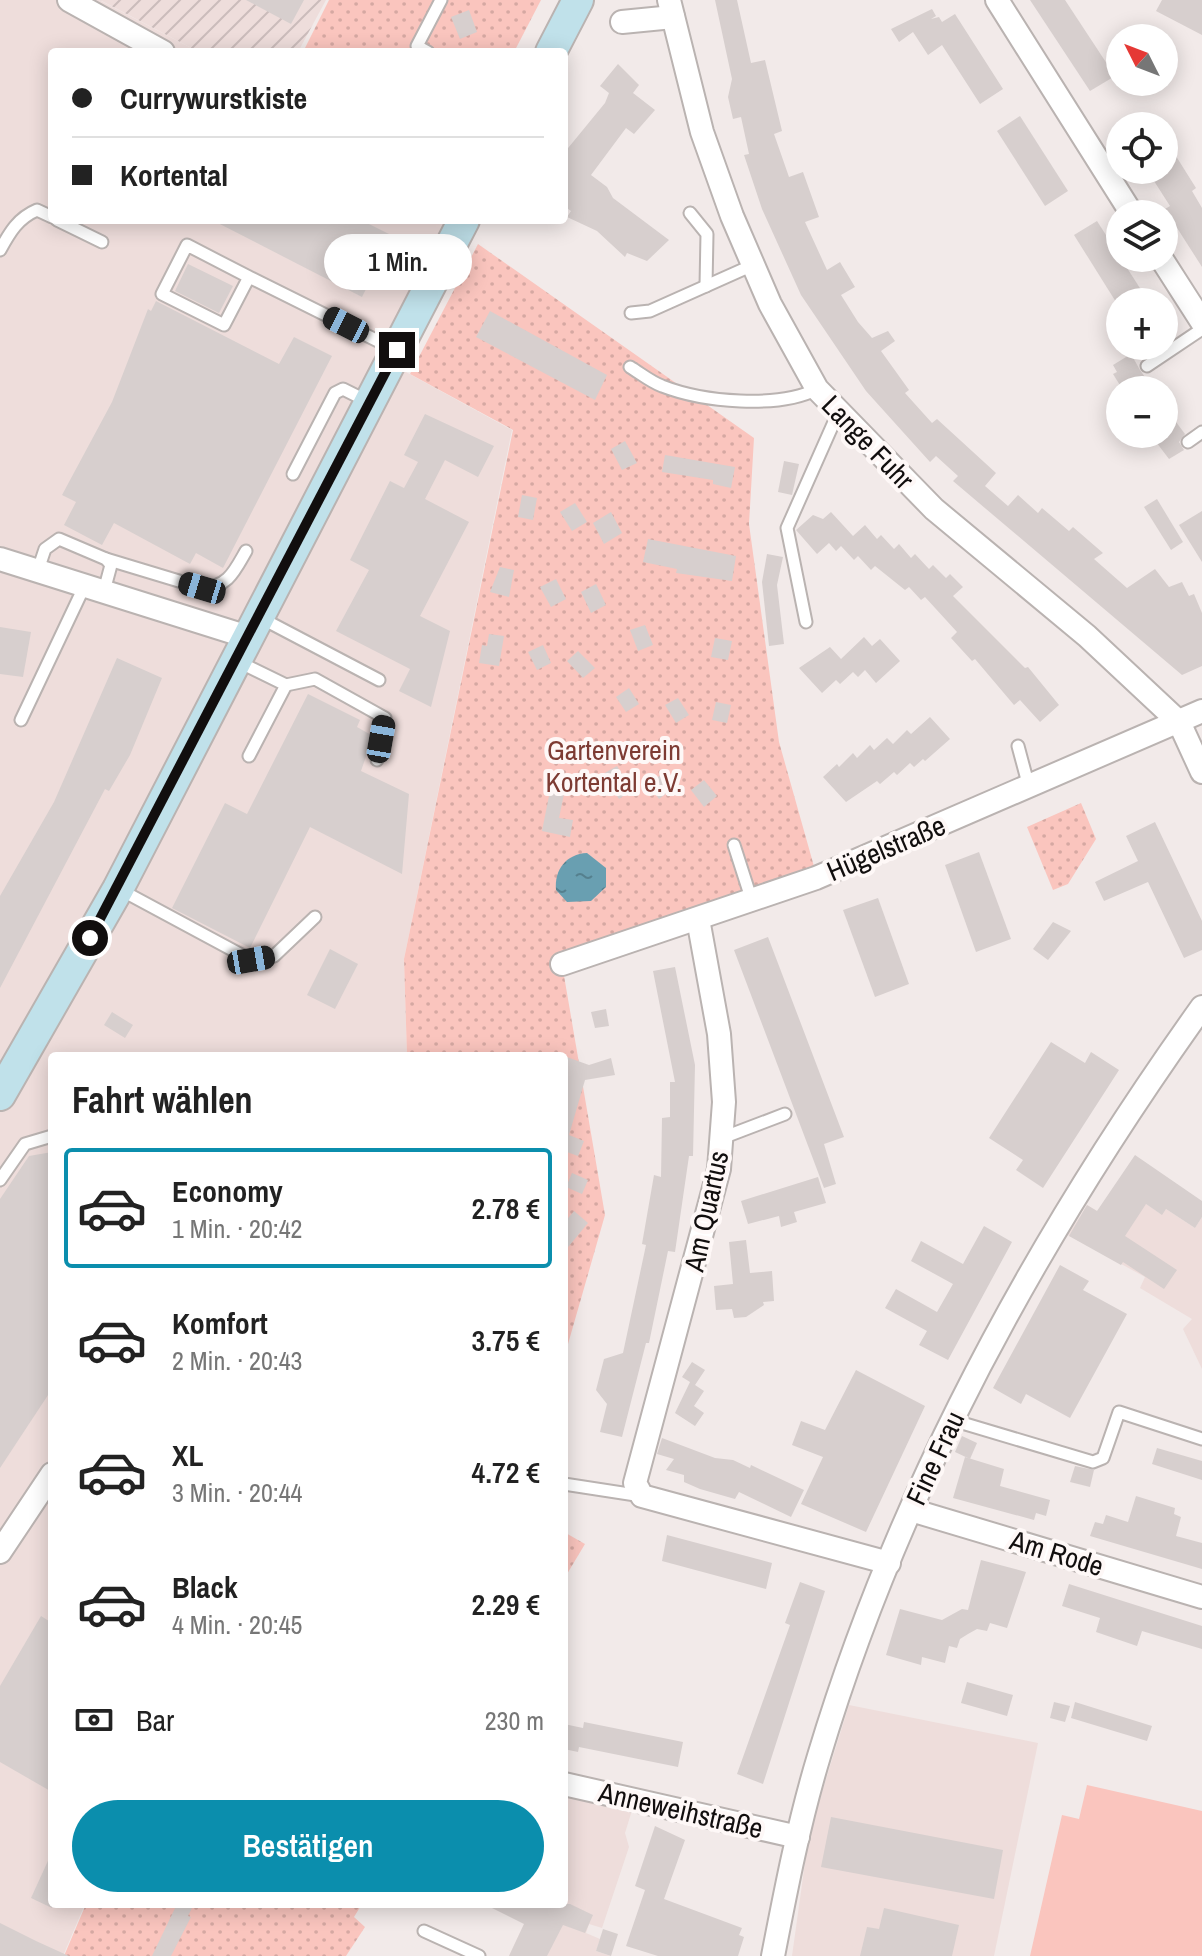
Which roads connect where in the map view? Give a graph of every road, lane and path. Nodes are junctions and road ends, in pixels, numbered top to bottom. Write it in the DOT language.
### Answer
graph roads {
  1 [pos="69,0"];
  2 [pos="441,0"];
  3 [pos="578,0"];
  4 [pos="997,0"];
  5 [pos="671,9"];
  6 [pos="622,22"];
  7 [pos="156,48"];
  8 [pos="421,48"];
  9 [pos="553,48"];
  10 [pos="1123,200"];
  11 [pos="690,213"];
  12 [pos="48,216"];
  13 [pos="65,224"];
  14 [pos="461,224"];
  15 [pos="102,242"];
  16 [pos="0,250"];
  17 [pos="753,265"];
  18 [pos="1170,272"];
  19 [pos="249,277"];
  20 [pos="706,286"];
  21 [pos="631,313"];
  22 [pos="1202,322"];
  23 [pos="1202,329"];
  24 [pos="397,350"];
  25 [pos="1147,366"];
  26 [pos="630,367"];
  27 [pos="817,389"];
  28 [pos="370,402"];
  29 [pos="838,413"];
  30 [pos="1202,432"];
  31 [pos="1188,442"];
  32 [pos="293,474"];
  33 [pos="246,551"];
  34 [pos="0,559"];
  35 [pos="106,559"];
  36 [pos="38,570"];
  37 [pos="95,588"];
  38 [pos="806,622"];
  39 [pos="248,638"];
  40 [pos="379,680"];
  41 [pos="286,685"];
  42 [pos="1202,711"];
  43 [pos="21,720"];
  44 [pos="1179,722"];
  45 [pos="1018,746"];
  46 [pos="249,756"];
  47 [pos="377,760"];
  48 [pos="1202,772"];
  49 [pos="1029,788"];
  50 [pos="734,845"];
  51 [pos="118,889"];
  52 [pos="752,901"];
  53 [pos="315,917"];
  54 [pos="698,919"];
  55 [pos="562,964"];
  56 [pos="1202,1007"];
  57 [pos="0,1095"];
  58 [pos="785,1114"];
  59 [pos="48,1137"];
  60 [pos="721,1138"];
  61 [pos="0,1180"];
  62 [pos="952,1420"];
  63 [pos="1202,1439"];
  64 [pos="48,1479"];
  65 [pos="568,1485"];
  66 [pos="642,1496"];
  67 [pos="911,1510"];
  68 [pos="3,1540"];
  69 [pos="889,1563"];
  70 [pos="1202,1597"];
  71 [pos="568,1785"];
  72 [pos="798,1837"];
  73 [pos="424,1931"];
  74 [pos="479,1956"];
  75 [pos="773,1956"];
  1 -- 7 [label="street"];
  2 -- 8 [label="lane"];
  3 -- 9 [label="street"];
  4 -- 10 [label="street"];
  5 -- 6 [label="street, Lange Fuhr"];
  5 -- 17 [label="street, Lange Fuhr"];
  11 -- 20 [label="lane"];
  12 -- 16 [label="lane"];
  13 -- 15 [label="lane"];
  14 -- 24 [label="street"];
  17 -- 20 [label="lane"];
  17 -- 27 [label="street, Lange Fuhr"];
  18 -- 22 [label="street"];
  19 -- 19 [label="lane"];
  19 -- 24 [label="lane"];
  20 -- 21 [label="lane"];
  23 -- 25 [label="lane"];
  24 -- 28 [label="street"];
  26 -- 27 [label="lane"];
  27 -- 29 [label="street, Lange Fuhr"];
  28 -- 32 [label="lane"];
  28 -- 39 [label="street"];
  29 -- 38 [label="lane"];
  29 -- 44 [label="street, Lange Fuhr"];
  30 -- 31 [label="lane"];
  33 -- 35 [label="lane"];
  34 -- 36 [label="street"];
  35 -- 36 [label="lane"];
  35 -- 37 [label="lane"];
  36 -- 37 [label="street"];
  37 -- 39 [label="street"];
  37 -- 43 [label="lane"];
  39 -- 40 [label="lane"];
  39 -- 41 [label="lane"];
  39 -- 51 [label="street"];
  41 -- 46 [label="lane"];
  41 -- 47 [label="lane"];
  42 -- 44 [label="street, Hügelstraße"];
  44 -- 48 [label="street, Lange Fuhr"];
  44 -- 49 [label="street, Hügelstraße"];
  45 -- 49 [label="lane"];
  49 -- 52 [label="street, Hügelstraße"];
  50 -- 52 [label="lane"];
  51 -- 53 [label="lane"];
  51 -- 57 [label="street"];
  52 -- 54 [label="street, Hügelstraße"];
  54 -- 55 [label="street, Hügelstraße"];
  54 -- 60 [label="street, Am Quartus"];
  56 -- 62 [label="street, Fine Frau"];
  58 -- 60 [label="lane"];
  59 -- 61 [label="lane"];
  60 -- 66 [label="street, Am Quartus"];
  62 -- 63 [label="lane"];
  62 -- 67 [label="street, Fine Frau"];
  64 -- 68 [label="street"];
  65 -- 66 [label="lane"];
  66 -- 69 [label="street"];
  67 -- 69 [label="street, Fine Frau"];
  67 -- 70 [label="street, Am Rode"];
  69 -- 72 [label="street, Fine Frau"];
  71 -- 72 [label="street, Anneweihstraße"];
  72 -- 75 [label="street, Fine Frau"];
  73 -- 74 [label="lane"];
}
